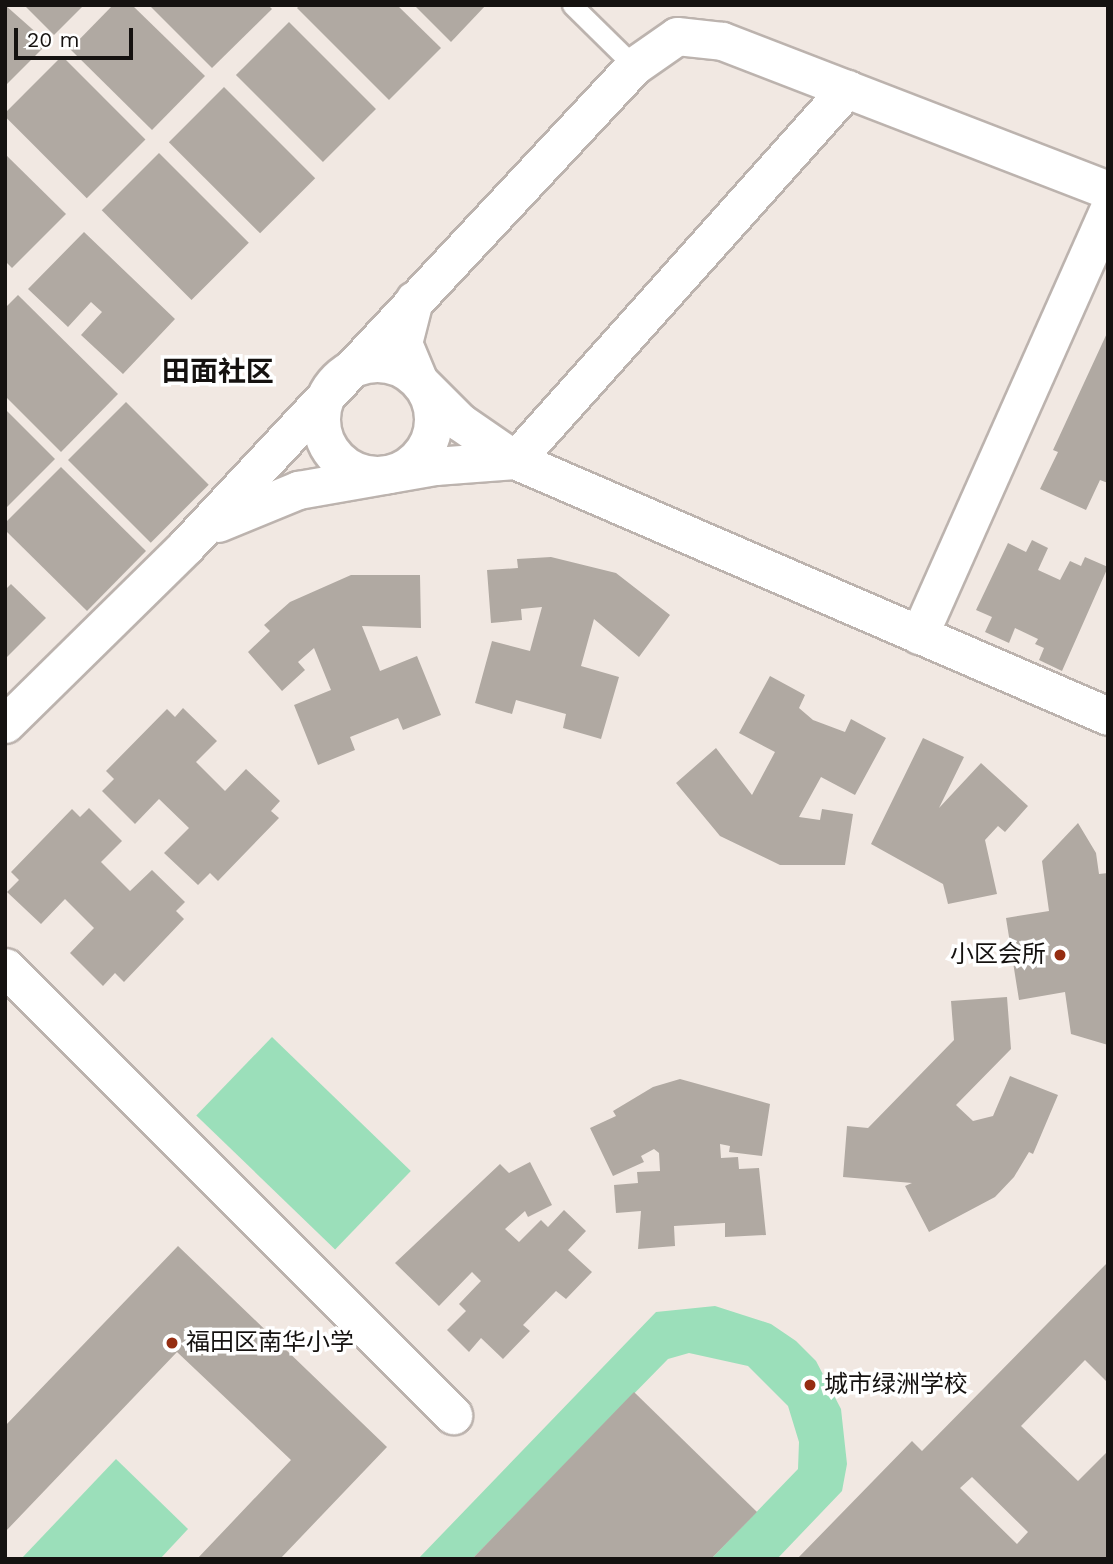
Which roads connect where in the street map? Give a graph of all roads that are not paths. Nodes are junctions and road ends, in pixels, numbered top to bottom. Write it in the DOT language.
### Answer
graph roads {
  1 [pos="572,5"];
  2 [pos="634,66"];
  3 [pos="847,89"];
  4 [pos="1108,190"];
  5 [pos="1108,210"];
  6 [pos="416,296"];
  7 [pos="419,381"];
  8 [pos="332,385"];
  9 [pos="515,460"];
  10 [pos="382,475"];
  11 [pos="186,546"];
  12 [pos="919,635"];
  13 [pos="1108,716"];
  14 [pos="5,724"];
  15 [pos="5,967"];
  16 [pos="453,1415"];
  1 -- 2 [label="lane"];
  2 -- 3 [label="street"];
  2 -- 6 [label="street"];
  3 -- 4 [label="street"];
  3 -- 9 [label="street"];
  5 -- 12 [label="street"];
  6 -- 7 [label="street"];
  6 -- 8 [label="street"];
  7 -- 8 [label="street"];
  7 -- 9 [label="street"];
  7 -- 10 [label="street"];
  8 -- 10 [label="street"];
  8 -- 11 [label="street"];
  9 -- 10 [label="street"];
  9 -- 12 [label="street"];
  10 -- 11 [label="street"];
  11 -- 14 [label="street"];
  12 -- 13 [label="street"];
  15 -- 16 [label="street"];
}
